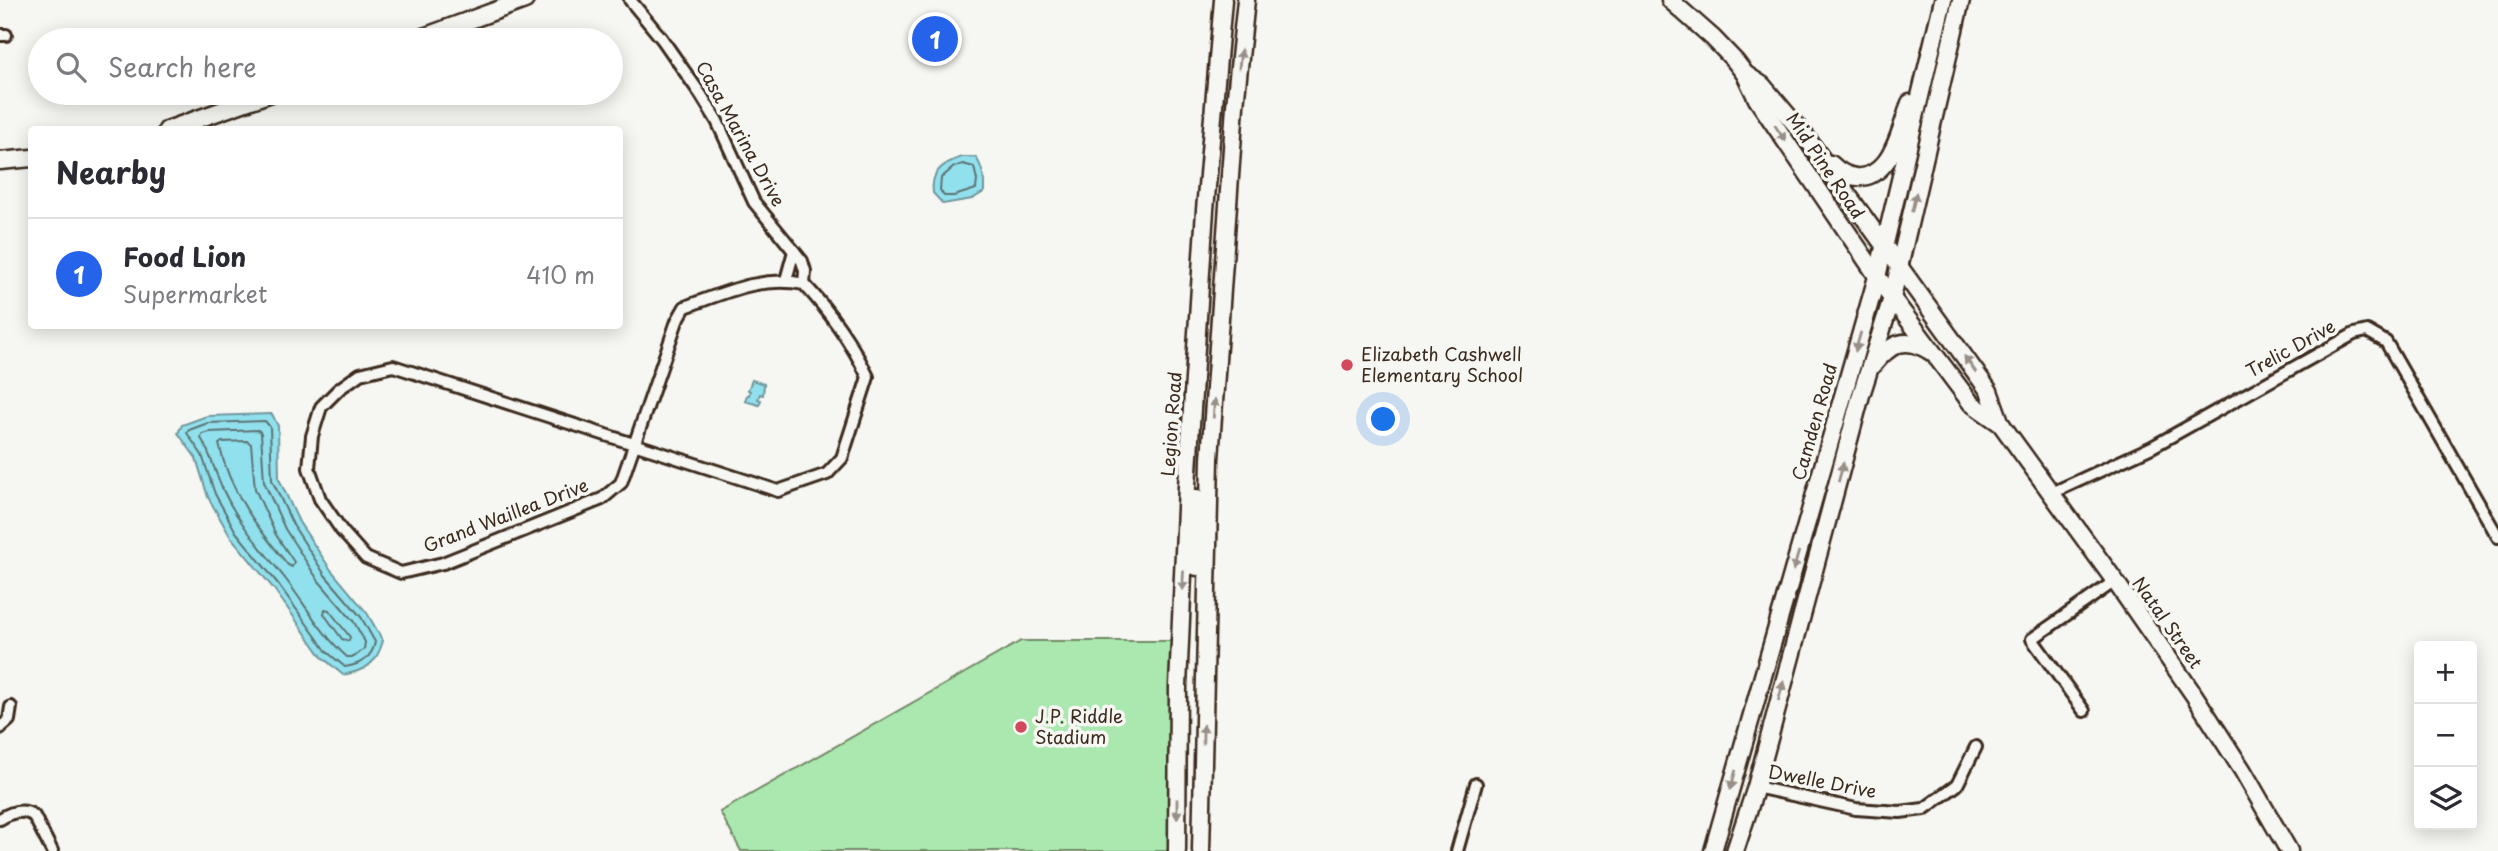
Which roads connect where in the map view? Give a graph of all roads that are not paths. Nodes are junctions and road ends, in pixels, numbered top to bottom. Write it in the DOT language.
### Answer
graph roads {
  1 [pos="525,0"];
  2 [pos="630,0"];
  3 [pos="1223,0"];
  4 [pos="1246,0"];
  5 [pos="1670,0"];
  6 [pos="1943,0"];
  7 [pos="1961,0"];
  8 [pos="448,28"];
  9 [pos="1938,28"];
  10 [pos="1219,51"];
  11 [pos="1745,74"];
  12 [pos="237,105"];
  13 [pos="178,126"];
  14 [pos="1806,137"];
  15 [pos="28,158"];
  16 [pos="0,161"];
  17 [pos="1229,192"];
  18 [pos="1207,193"];
  19 [pos="1884,247"];
  20 [pos="794,251"];
  21 [pos="789,265"];
  22 [pos="1899,269"];
  23 [pos="805,271"];
  24 [pos="1877,277"];
  25 [pos="786,280"];
  26 [pos="804,284"];
  27 [pos="1222,287"];
  28 [pos="1892,298"];
  29 [pos="1199,313"];
  30 [pos="1935,355"];
  31 [pos="1870,369"];
  32 [pos="2001,424"];
  33 [pos="634,444"];
  34 [pos="1210,474"];
  35 [pos="1187,486"];
  36 [pos="2052,493"];
  37 [pos="2498,537"];
  38 [pos="2115,581"];
  39 [pos="1205,677"];
  40 [pos="11,707"];
  41 [pos="2084,711"];
  42 [pos="0,728"];
  43 [pos="1976,747"];
  44 [pos="1476,784"];
  45 [pos="1756,787"];
  46 [pos="0,819"];
  47 [pos="52,851"];
  48 [pos="1177,851"];
  49 [pos="1200,851"];
  50 [pos="1457,851"];
  51 [pos="1713,851"];
  52 [pos="1735,851"];
  53 [pos="2289,851"];
  1 -- 8 [label="main road"];
  2 -- 20 [label="street, Casa Marina Drive"];
  3 -- 10 [label="main road, Legion Road"];
  17 -- 4 [label="main road, one-way"];
  5 -- 11 [label="main road, Mid Pine Road"];
  6 -- 9 [label="main road, Camden Road"];
  22 -- 7 [label="main road, one-way"];
  9 -- 14 [label="main road"];
  9 -- 19 [label="main road, Camden Road"];
  10 -- 17 [label="main road"];
  10 -- 18 [label="main road, Legion Road"];
  11 -- 14 [label="main road, Mid Pine Road"];
  11 -- 24 [label="main road, Mid Pine Road, one-way"];
  12 -- 13 [label="main road"];
  14 -- 19 [label="main road, Mid Pine Road"];
  15 -- 16 [label="main road"];
  17 -- 27 [label="main road"];
  18 -- 27 [label="main road"];
  18 -- 29 [label="main road, Legion Road"];
  19 -- 22 [label="main road, Natal Street"];
  19 -- 24 [label="main road, Camden Road"];
  20 -- 21 [label="street"];
  20 -- 23 [label="street, Casa Marina Drive"];
  21 -- 23 [label="street"];
  21 -- 25 [label="street"];
  22 -- 28 [label="main road"];
  32 -- 22 [label="main road, Natal Street, one-way"];
  23 -- 26 [label="street"];
  24 -- 28 [label="main road, Natal Street"];
  24 -- 51 [label="main road, Camden Road, one-way"];
  25 -- 26 [label="street"];
  25 -- 33 [label="street, Grand Waillea Drive"];
  26 -- 33 [label="street, Grand Waillea Drive"];
  34 -- 27 [label="main road, one-way"];
  28 -- 30 [label="main road, Natal Street"];
  28 -- 31 [label="main road"];
  29 -- 34 [label="main road"];
  29 -- 35 [label="main road, Legion Road"];
  30 -- 31 [label="main road"];
  30 -- 32 [label="main road, Natal Street"];
  45 -- 31 [label="main road, one-way"];
  32 -- 36 [label="main road, Natal Street"];
  33 -- 33 [label="street, Grand Waillea Drive"];
  34 -- 39 [label="main road"];
  35 -- 39 [label="main road"];
  35 -- 48 [label="main road, Legion Road, one-way"];
  36 -- 37 [label="street, Trelic Drive"];
  36 -- 38 [label="main road, Natal Street"];
  38 -- 41 [label="street"];
  38 -- 53 [label="main road, Natal Street"];
  49 -- 39 [label="main road, one-way"];
  40 -- 42 [label="street"];
  43 -- 45 [label="street, Dwelle Drive"];
  44 -- 50 [label="street"];
  45 -- 52 [label="main road"];
  46 -- 47 [label="street"];
}
